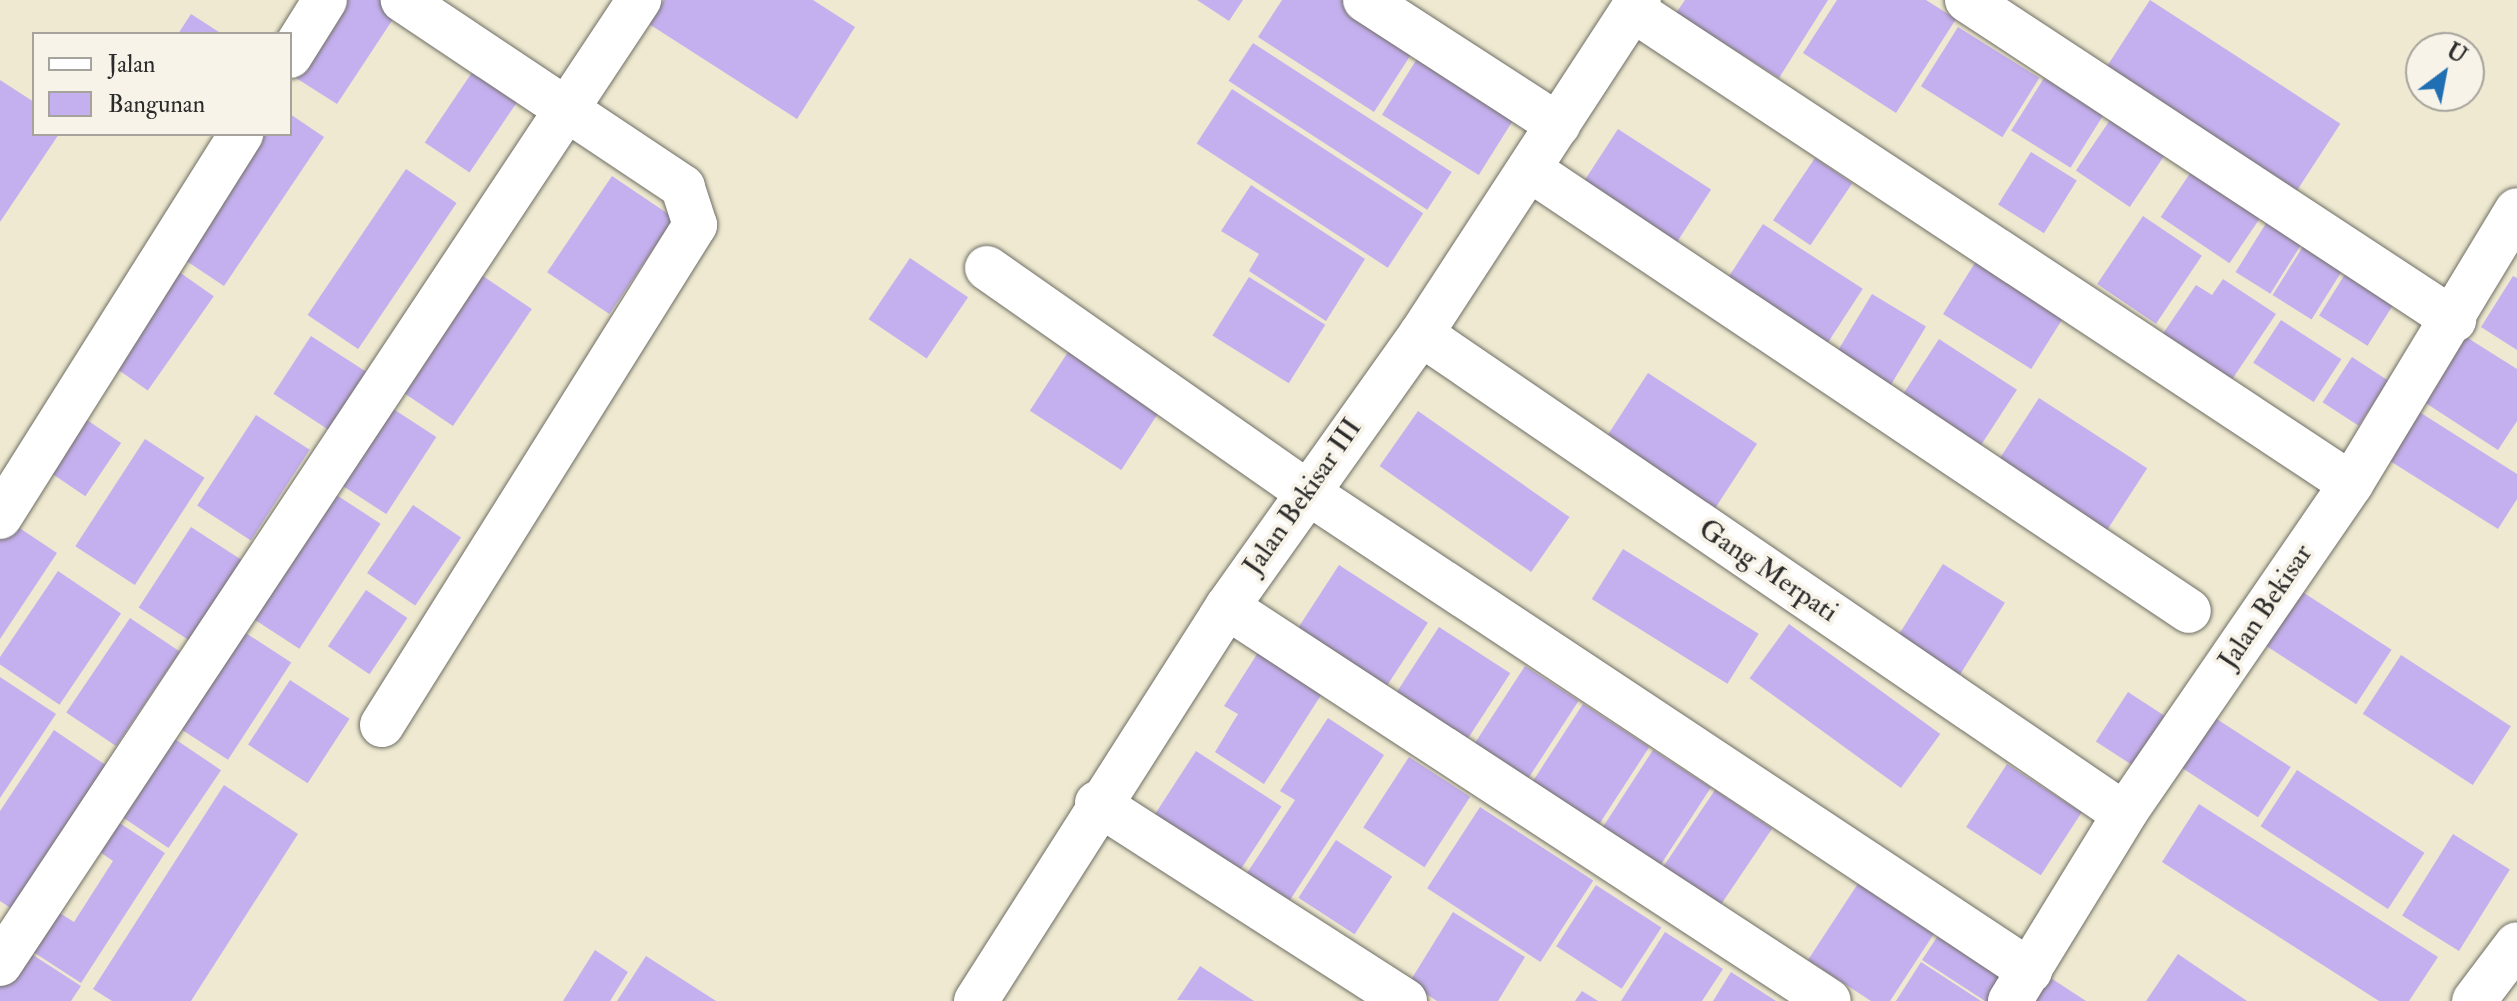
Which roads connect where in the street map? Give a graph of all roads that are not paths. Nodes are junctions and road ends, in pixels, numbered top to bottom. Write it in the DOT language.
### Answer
graph roads {
  1 [pos="325,0"];
  2 [pos="403,0"];
  3 [pos="639,0"];
  4 [pos="1365,0"];
  5 [pos="1967,0"];
  6 [pos="1636,5"];
  7 [pos="292,53"];
  8 [pos="564,107"];
  9 [pos="1558,125"];
  10 [pos="240,136"];
  11 [pos="1529,169"];
  12 [pos="2517,210"];
  13 [pos="987,268"];
  14 [pos="2454,320"];
  15 [pos="1421,334"];
  16 [pos="2351,484"];
  17 [pos="1304,490"];
  18 [pos="0,517"];
  19 [pos="1227,607"];
  20 [pos="2189,611"];
  21 [pos="382,725"];
  22 [pos="1097,803"];
  23 [pos="2114,807"];
  24 [pos="2517,944"];
  25 [pos="0,964"];
  26 [pos="2020,986"];
  27 [pos="2480,999"];
  28 [pos="976,1001"];
  29 [pos="1405,1001"];
  30 [pos="1829,1001"];
  1 -- 7 [label="street"];
  2 -- 8 [label="street"];
  3 -- 8 [label="street"];
  4 -- 9 [label="street"];
  5 -- 14 [label="street"];
  6 -- 9 [label="street, Jalan Bekisar III"];
  6 -- 16 [label="street"];
  8 -- 21 [label="street"];
  8 -- 25 [label="street"];
  9 -- 11 [label="street, Jalan Bekisar III"];
  10 -- 18 [label="street"];
  11 -- 15 [label="street, Jalan Bekisar III"];
  11 -- 20 [label="street"];
  12 -- 14 [label="street, Jalan Bekisar"];
  13 -- 17 [label="street"];
  14 -- 16 [label="street, Jalan Bekisar"];
  15 -- 17 [label="street, Jalan Bekisar III"];
  15 -- 23 [label="street, Gang Merpati"];
  16 -- 26 [label="street, Jalan Bekisar"];
  17 -- 19 [label="street, Jalan Bekisar III"];
  17 -- 26 [label="street"];
  19 -- 22 [label="street, Jalan Bekisar III"];
  19 -- 30 [label="street"];
  22 -- 28 [label="street, Jalan Bekisar III"];
  22 -- 29 [label="street"];
  24 -- 27 [label="street"];
}
